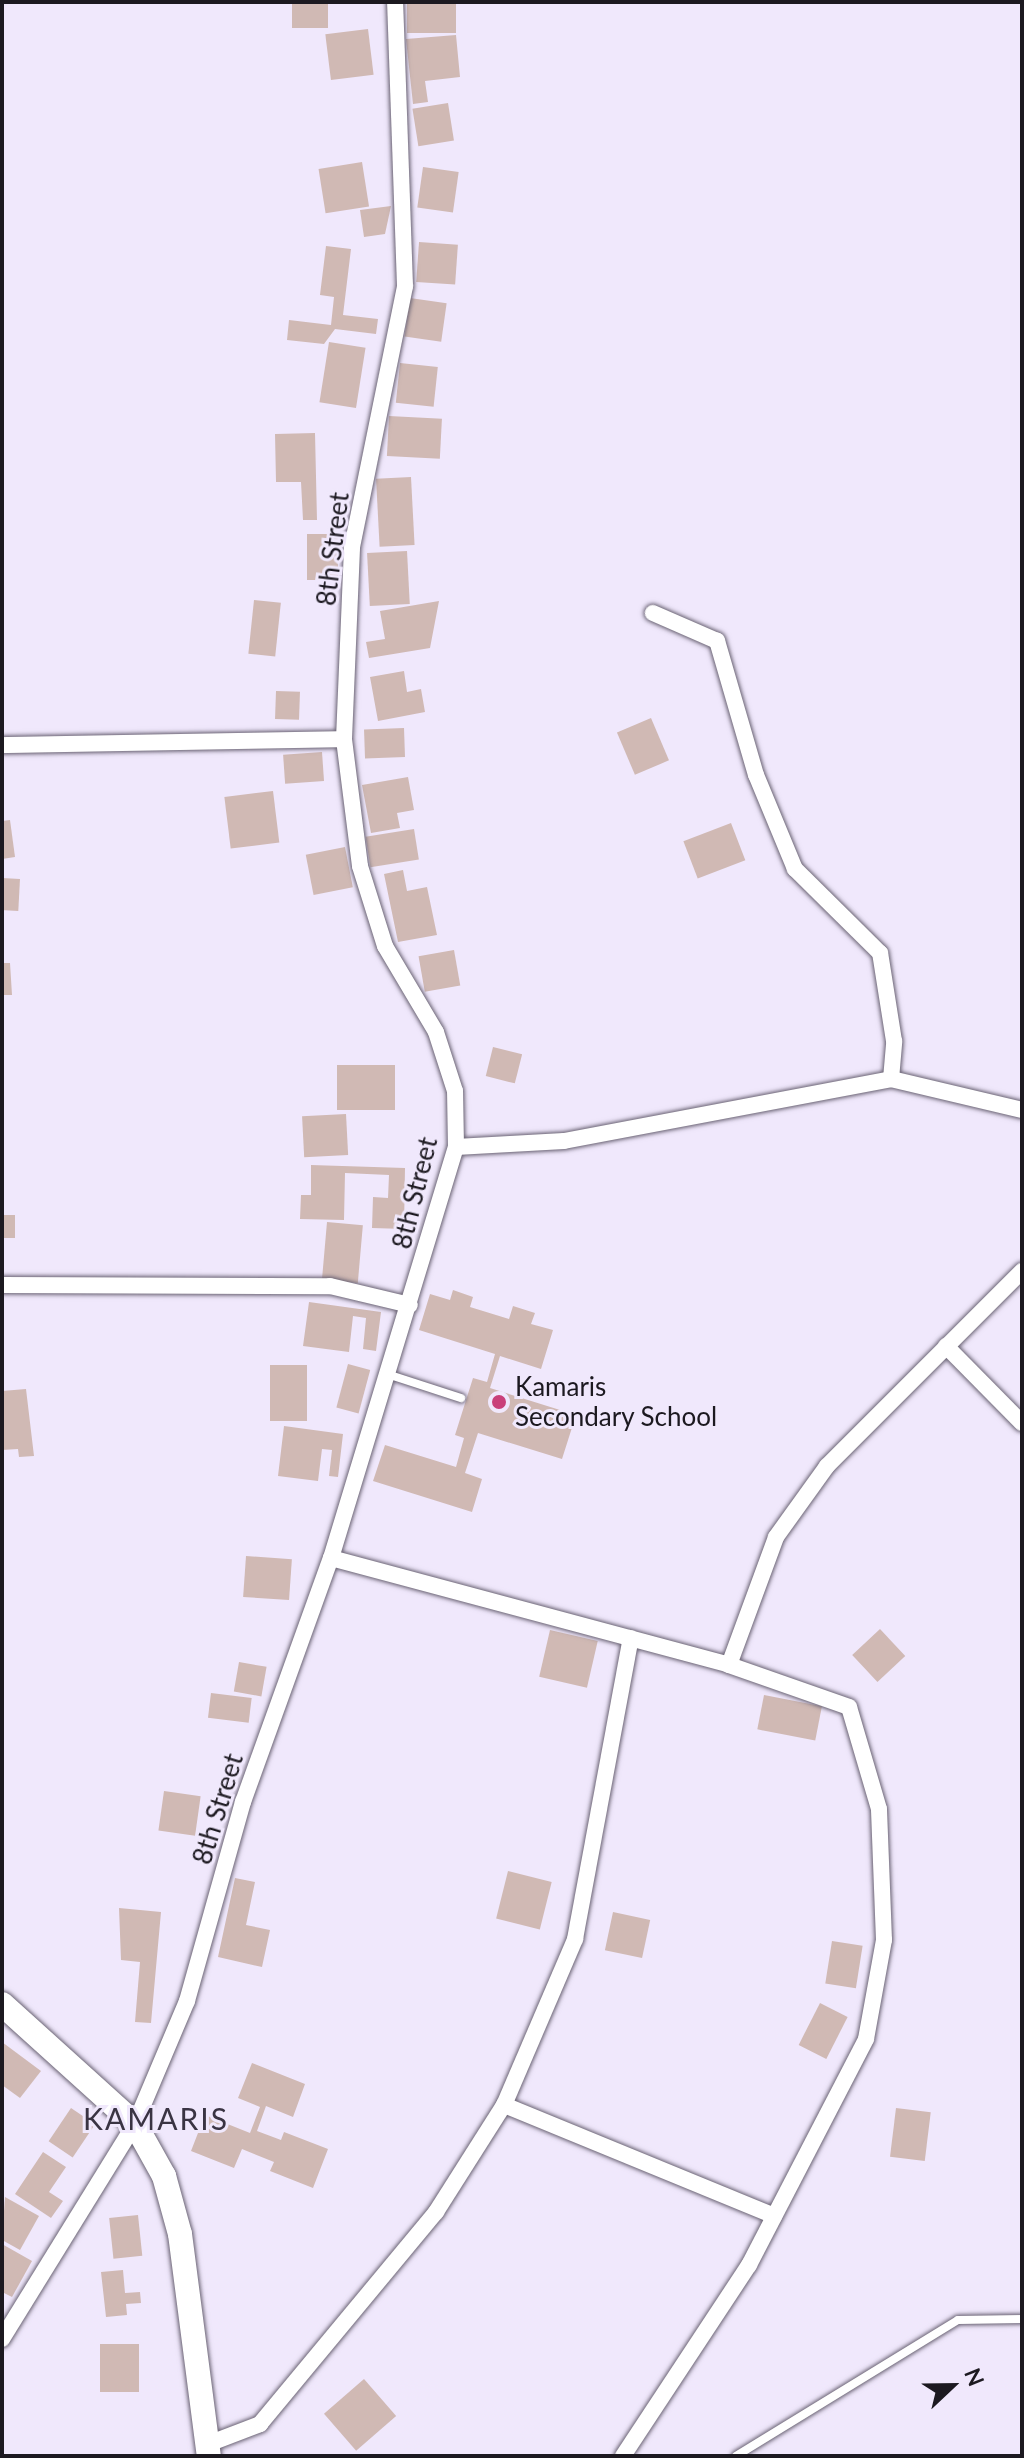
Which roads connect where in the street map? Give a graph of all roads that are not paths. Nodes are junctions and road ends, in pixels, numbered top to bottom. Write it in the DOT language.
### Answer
graph roads {
  1 [pos="395,2"];
  2 [pos="653,613"];
  3 [pos="344,739"];
  4 [pos="2,745"];
  5 [pos="891,1079"];
  6 [pos="1022,1110"];
  7 [pos="456,1147"];
  8 [pos="1022,1271"];
  9 [pos="2,1285"];
  10 [pos="410,1305"];
  11 [pos="946,1346"];
  12 [pos="387,1374"];
  13 [pos="461,1398"];
  14 [pos="1022,1423"];
  15 [pos="331,1558"];
  16 [pos="631,1638"];
  17 [pos="729,1665"];
  18 [pos="2,2004"];
  19 [pos="504,2105"];
  20 [pos="135,2124"];
  21 [pos="774,2216"];
  22 [pos="1022,2319"];
  23 [pos="2,2339"];
  24 [pos="209,2450"];
  25 [pos="623,2456"];
  26 [pos="736,2456"];
  1 -- 3 [label="street, 8th Street"];
  2 -- 5 [label="street"];
  3 -- 4 [label="street"];
  3 -- 7 [label="street, 8th Street"];
  5 -- 6 [label="street"];
  5 -- 7 [label="street"];
  7 -- 10 [label="street, 8th Street"];
  8 -- 11 [label="street"];
  9 -- 10 [label="street"];
  10 -- 12 [label="street, 8th Street"];
  11 -- 14 [label="street"];
  11 -- 17 [label="street"];
  12 -- 13 [label="lane"];
  12 -- 15 [label="street, 8th Street"];
  15 -- 16 [label="street"];
  15 -- 20 [label="street, 8th Street"];
  16 -- 17 [label="street"];
  16 -- 19 [label="street"];
  17 -- 21 [label="street"];
  18 -- 20 [label="main road"];
  19 -- 21 [label="street"];
  19 -- 24 [label="street"];
  20 -- 23 [label="street, 8th Street"];
  20 -- 24 [label="main road"];
  21 -- 25 [label="street"];
  22 -- 26 [label="lane"];
}
